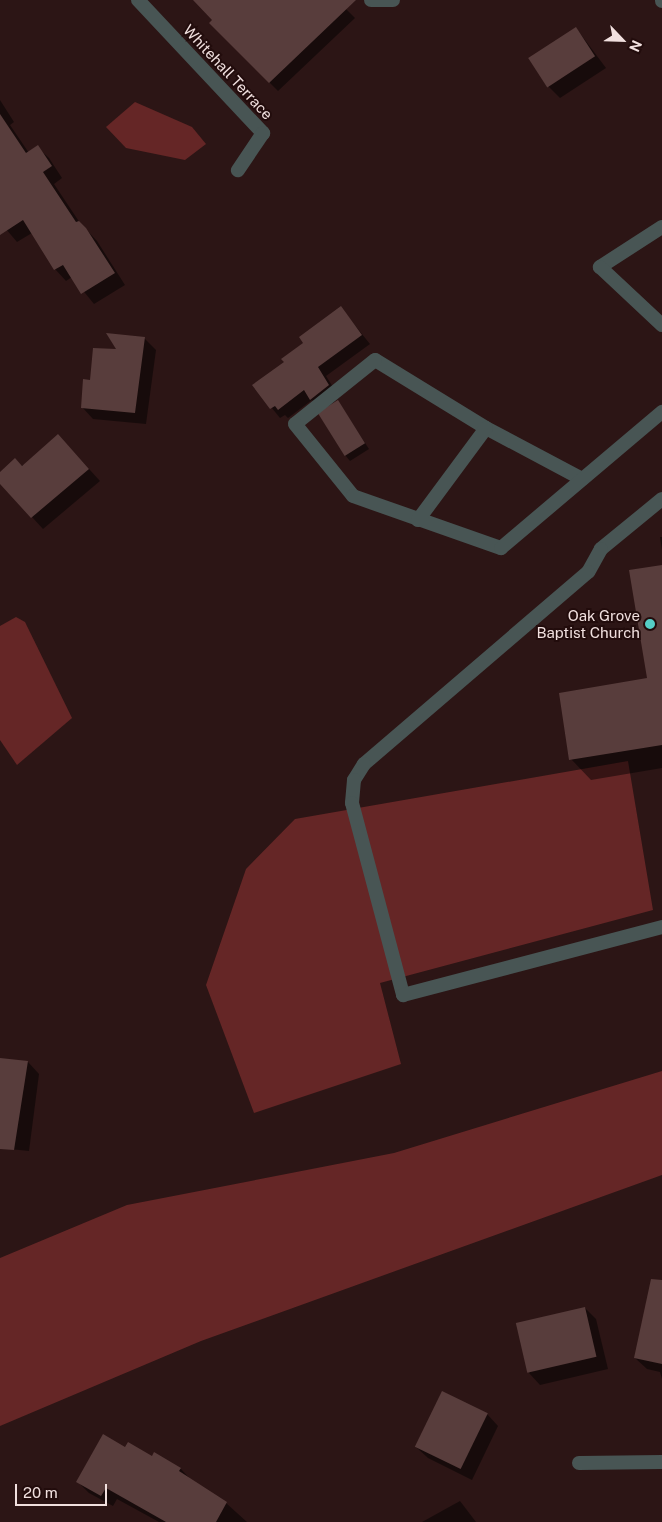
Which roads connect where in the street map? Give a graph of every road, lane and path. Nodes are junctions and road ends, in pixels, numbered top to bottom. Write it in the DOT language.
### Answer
graph roads {
  1 [pos="138,0"];
  2 [pos="371,0"];
  3 [pos="393,0"];
  4 [pos="238,170"];
  5 [pos="662,227"];
  6 [pos="662,325"];
  7 [pos="662,412"];
  8 [pos="486,428"];
  9 [pos="582,479"];
  10 [pos="662,499"];
  11 [pos="418,520"];
  12 [pos="662,927"];
  13 [pos="662,1462"];
  14 [pos="579,1463"];
  1 -- 4 [label="street, Whitehall Terrace"];
  2 -- 3 [label="street"];
  5 -- 6 [label="street"];
  7 -- 9 [label="street"];
  8 -- 9 [label="street"];
  8 -- 11 [label="street"];
  8 -- 11 [label="street"];
  9 -- 11 [label="street"];
  10 -- 12 [label="street"];
  13 -- 14 [label="street"];
}
